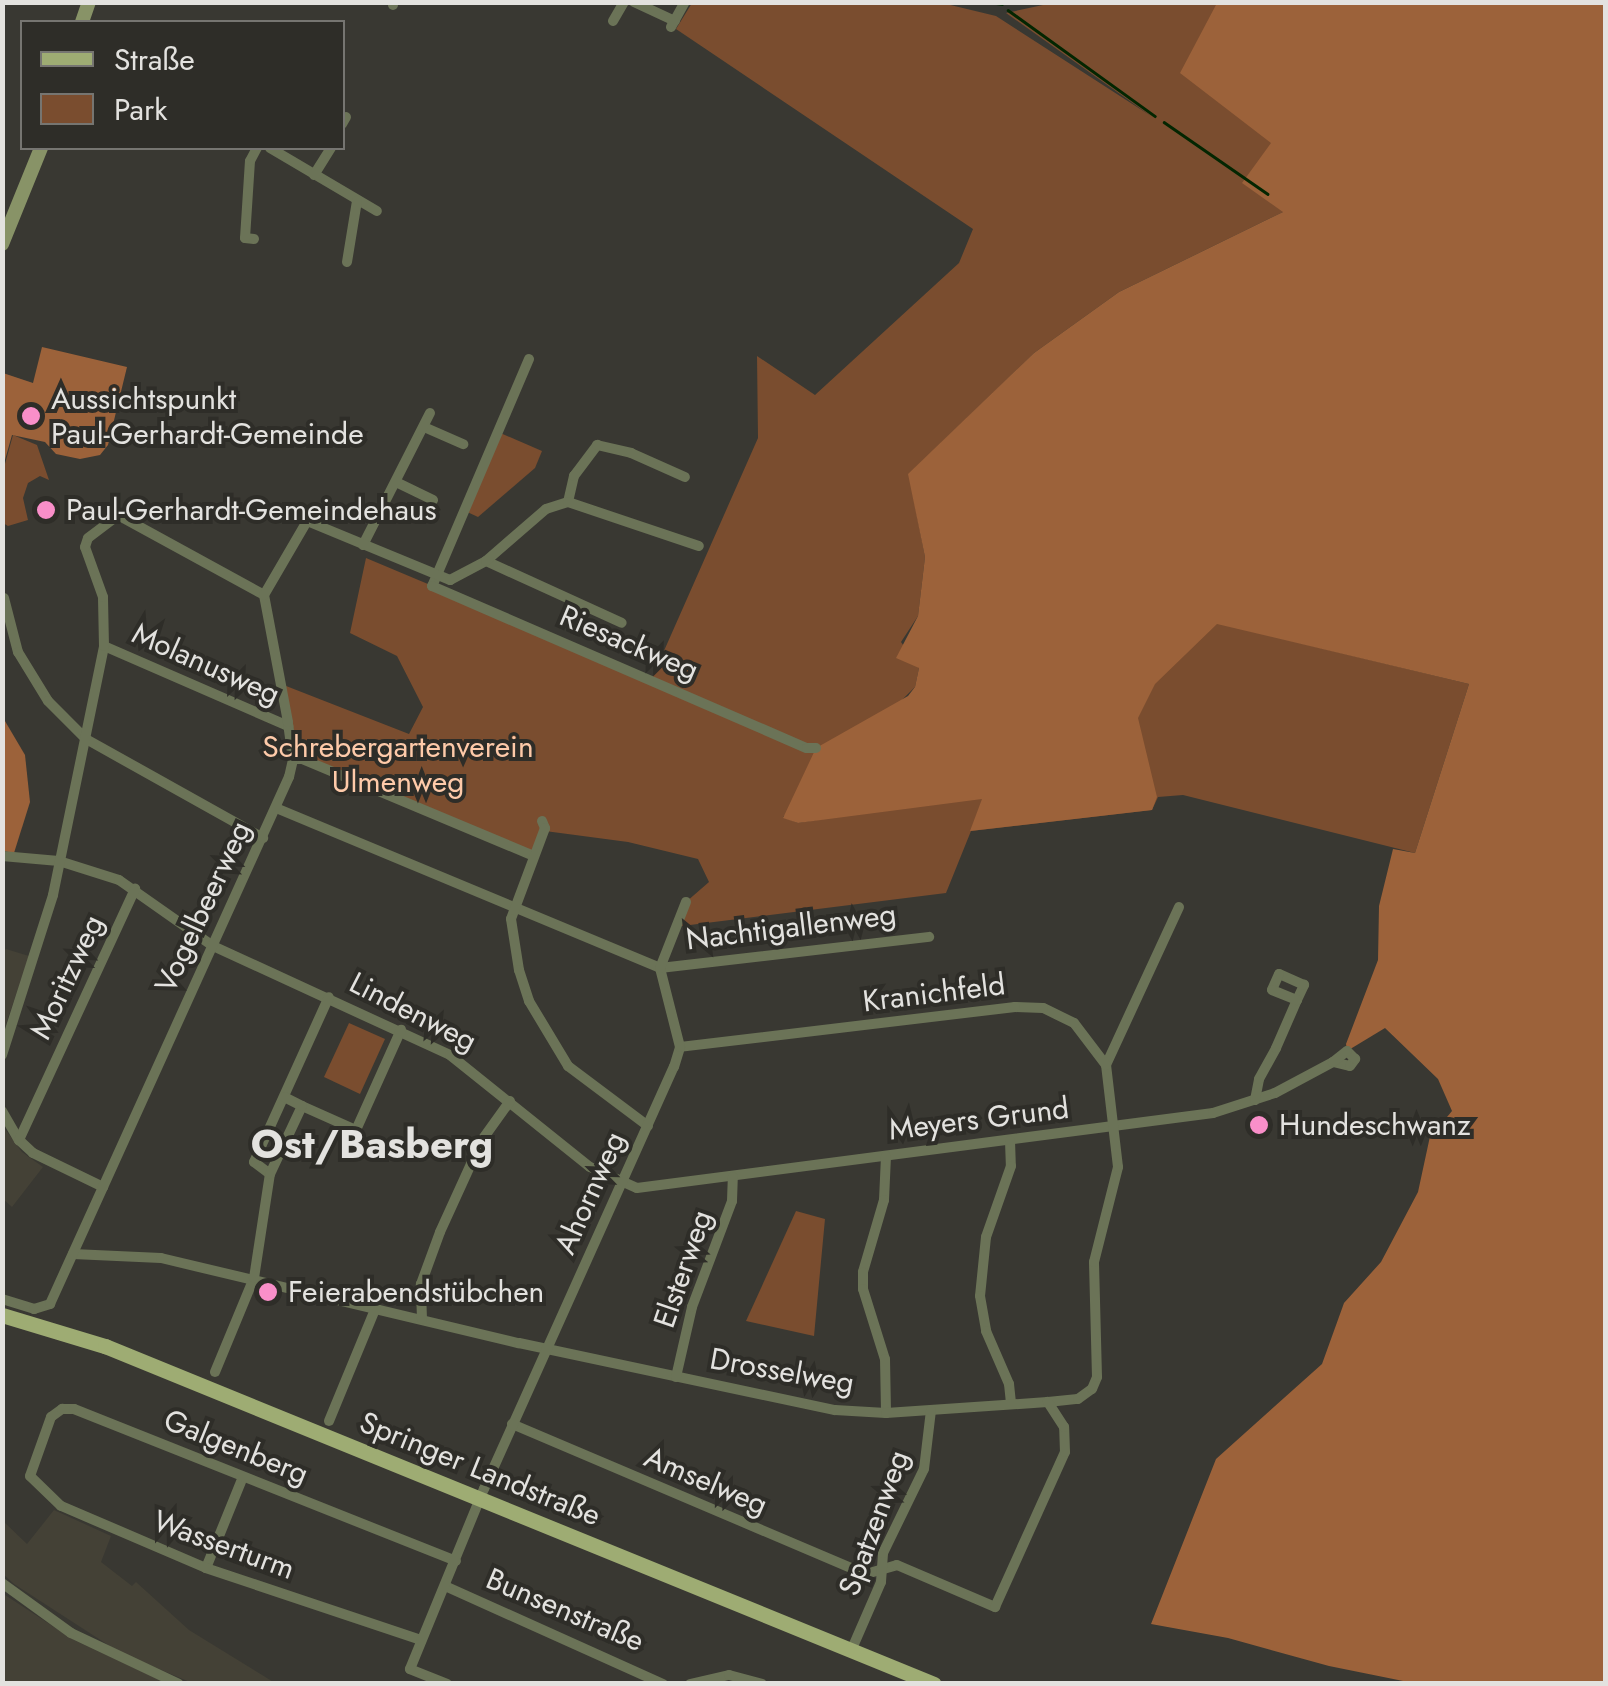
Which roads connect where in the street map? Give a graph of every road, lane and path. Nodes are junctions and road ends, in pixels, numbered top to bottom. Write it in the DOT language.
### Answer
graph roads {
  1 [pos="624,2"];
  2 [pos="634,2"];
  3 [pos="685,2"];
  4 [pos="613,21"];
  5 [pos="40,150"];
  6 [pos="256,150"];
  7 [pos="273,150"];
  8 [pos="330,150"];
  9 [pos="314,176"];
  10 [pos="357,200"];
  11 [pos="376,211"];
  12 [pos="254,240"];
  13 [pos="2,244"];
  14 [pos="347,262"];
  15 [pos="529,359"];
  16 [pos="430,414"];
  17 [pos="424,427"];
  18 [pos="463,444"];
  19 [pos="685,477"];
  20 [pos="398,483"];
  21 [pos="433,500"];
  22 [pos="568,502"];
  23 [pos="363,545"];
  24 [pos="698,546"];
  25 [pos="486,561"];
  26 [pos="434,576"];
  27 [pos="264,595"];
  28 [pos="4,598"];
  29 [pos="622,622"];
  30 [pos="104,646"];
  31 [pos="288,726"];
  32 [pos="86,739"];
  33 [pos="816,748"];
  34 [pos="292,759"];
  35 [pos="276,808"];
  36 [pos="542,821"];
  37 [pos="262,838"];
  38 [pos="2,856"];
  39 [pos="534,856"];
  40 [pos="59,861"];
  41 [pos="135,889"];
  42 [pos="686,902"];
  43 [pos="514,906"];
  44 [pos="1179,907"];
  45 [pos="928,937"];
  46 [pos="214,946"];
  47 [pos="660,968"];
  48 [pos="329,997"];
  49 [pos="1297,1000"];
  50 [pos="401,1030"];
  51 [pos="680,1048"];
  52 [pos="2,1055"];
  53 [pos="1334,1062"];
  54 [pos="1106,1065"];
  55 [pos="284,1097"];
  56 [pos="1255,1100"];
  57 [pos="510,1101"];
  58 [pos="302,1106"];
  59 [pos="2,1111"];
  60 [pos="648,1126"];
  61 [pos="1114,1128"];
  62 [pos="19,1140"];
  63 [pos="1010,1141"];
  64 [pos="886,1156"];
  65 [pos="270,1174"];
  66 [pos="733,1176"];
  67 [pos="622,1184"];
  68 [pos="103,1187"];
  69 [pos="73,1254"];
  70 [pos="254,1278"];
  71 [pos="2,1299"];
  72 [pos="376,1307"];
  73 [pos="2,1316"];
  74 [pos="422,1318"];
  75 [pos="546,1347"];
  76 [pos="215,1372"];
  77 [pos="676,1376"];
  78 [pos="1048,1402"];
  79 [pos="1011,1404"];
  80 [pos="931,1410"];
  81 [pos="886,1413"];
  82 [pos="329,1420"];
  83 [pos="512,1424"];
  84 [pos="30,1468"];
  85 [pos="243,1477"];
  86 [pos="481,1498"];
  87 [pos="456,1561"];
  88 [pos="882,1566"];
  89 [pos="206,1568"];
  90 [pos="2,1584"];
  91 [pos="445,1586"];
  92 [pos="421,1640"];
  93 [pos="851,1651"];
  94 [pos="179,1684"];
  95 [pos="447,1684"];
  96 [pos="664,1684"];
  97 [pos="690,1684"];
  98 [pos="762,1684"];
  99 [pos="934,1684"];
  1 -- 4 [label="street"];
  2 -- 3 [label="street"];
  5 -- 13 [label="main road"];
  6 -- 12 [label="street"];
  7 -- 9 [label="street"];
  8 -- 9 [label="street"];
  9 -- 10 [label="street"];
  10 -- 11 [label="street"];
  10 -- 14 [label="street"];
  15 -- 26 [label="street"];
  16 -- 17 [label="street"];
  17 -- 18 [label="street"];
  17 -- 20 [label="street"];
  19 -- 22 [label="street"];
  20 -- 21 [label="street"];
  20 -- 23 [label="street"];
  22 -- 24 [label="street"];
  22 -- 25 [label="street"];
  23 -- 26 [label="street, Riesackweg"];
  23 -- 27 [label="street, Riesackweg"];
  25 -- 26 [label="street"];
  25 -- 29 [label="street"];
  26 -- 33 [label="street, Riesackweg"];
  27 -- 30 [label="street"];
  27 -- 31 [label="street, Vogelbeerweg"];
  28 -- 32 [label="street"];
  30 -- 31 [label="street, Molanusweg"];
  30 -- 32 [label="street"];
  31 -- 34 [label="street, Vogelbeerweg"];
  32 -- 37 [label="street"];
  32 -- 40 [label="street"];
  34 -- 35 [label="street, Vogelbeerweg"];
  34 -- 39 [label="street"];
  35 -- 37 [label="street, Vogelbeerweg"];
  35 -- 43 [label="street"];
  36 -- 39 [label="street"];
  37 -- 46 [label="street, Vogelbeerweg"];
  38 -- 40 [label="street, Lindenweg"];
  39 -- 43 [label="street"];
  40 -- 41 [label="street, Lindenweg"];
  40 -- 52 [label="street"];
  41 -- 46 [label="street, Lindenweg"];
  41 -- 62 [label="street, Moritzweg"];
  42 -- 47 [label="street"];
  43 -- 47 [label="street"];
  43 -- 60 [label="street"];
  44 -- 54 [label="street"];
  45 -- 47 [label="street, Nachtigallenweg"];
  46 -- 48 [label="street, Lindenweg"];
  46 -- 68 [label="street, Vogelbeerweg"];
  47 -- 51 [label="street"];
  48 -- 50 [label="street, Lindenweg"];
  48 -- 55 [label="street"];
  49 -- 56 [label="street"];
  50 -- 57 [label="street, Lindenweg"];
  50 -- 58 [label="street"];
  51 -- 54 [label="street, Kranichfeld"];
  51 -- 60 [label="street, Ahornweg"];
  53 -- 56 [label="street, Meyers Grund"];
  54 -- 61 [label="street"];
  55 -- 58 [label="street"];
  55 -- 65 [label="street"];
  56 -- 61 [label="street, Meyers Grund"];
  57 -- 67 [label="street, Lindenweg"];
  57 -- 74 [label="street"];
  58 -- 65 [label="street"];
  59 -- 62 [label="street"];
  60 -- 67 [label="street, Ahornweg"];
  61 -- 63 [label="street, Meyers Grund"];
  61 -- 78 [label="street, Drosselweg"];
  62 -- 68 [label="street"];
  63 -- 64 [label="street, Meyers Grund"];
  63 -- 79 [label="street"];
  64 -- 66 [label="street, Meyers Grund"];
  64 -- 81 [label="street"];
  65 -- 70 [label="street"];
  66 -- 67 [label="street, Meyers Grund"];
  66 -- 77 [label="street, Elsterweg"];
  67 -- 75 [label="street, Ahornweg"];
  68 -- 69 [label="street, Vogelbeerweg"];
  69 -- 70 [label="street, Drosselweg"];
  69 -- 71 [label="street, Vogelbeerweg"];
  70 -- 72 [label="street, Drosselweg"];
  70 -- 76 [label="street"];
  72 -- 74 [label="street, Drosselweg"];
  72 -- 82 [label="street"];
  73 -- 86 [label="main road, Springer Landstraße"];
  74 -- 75 [label="street, Drosselweg"];
  75 -- 77 [label="street, Drosselweg"];
  75 -- 83 [label="street, Ahornweg"];
  77 -- 81 [label="street, Drosselweg"];
  78 -- 79 [label="street, Drosselweg"];
  78 -- 88 [label="street, Amselweg"];
  79 -- 80 [label="street, Drosselweg"];
  80 -- 81 [label="street, Drosselweg"];
  80 -- 88 [label="street, Spatzenweg"];
  83 -- 86 [label="street, Ahornweg"];
  83 -- 88 [label="street, Amselweg"];
  84 -- 85 [label="street, Galgenberg"];
  84 -- 89 [label="street, Wasserturm"];
  85 -- 87 [label="street, Galgenberg"];
  85 -- 89 [label="street"];
  86 -- 87 [label="street, Ahornweg"];
  86 -- 93 [label="main road, Springer Landstraße"];
  87 -- 91 [label="street, Ahornweg"];
  88 -- 93 [label="street, Spatzenweg"];
  89 -- 92 [label="street, Wasserturm"];
  90 -- 94 [label="street"];
  91 -- 92 [label="street, Ahornweg"];
  91 -- 96 [label="street, Bunsenstraße"];
  92 -- 95 [label="street, Ahornweg"];
  93 -- 99 [label="main road, Springer Landstraße"];
  97 -- 98 [label="street"];
}
